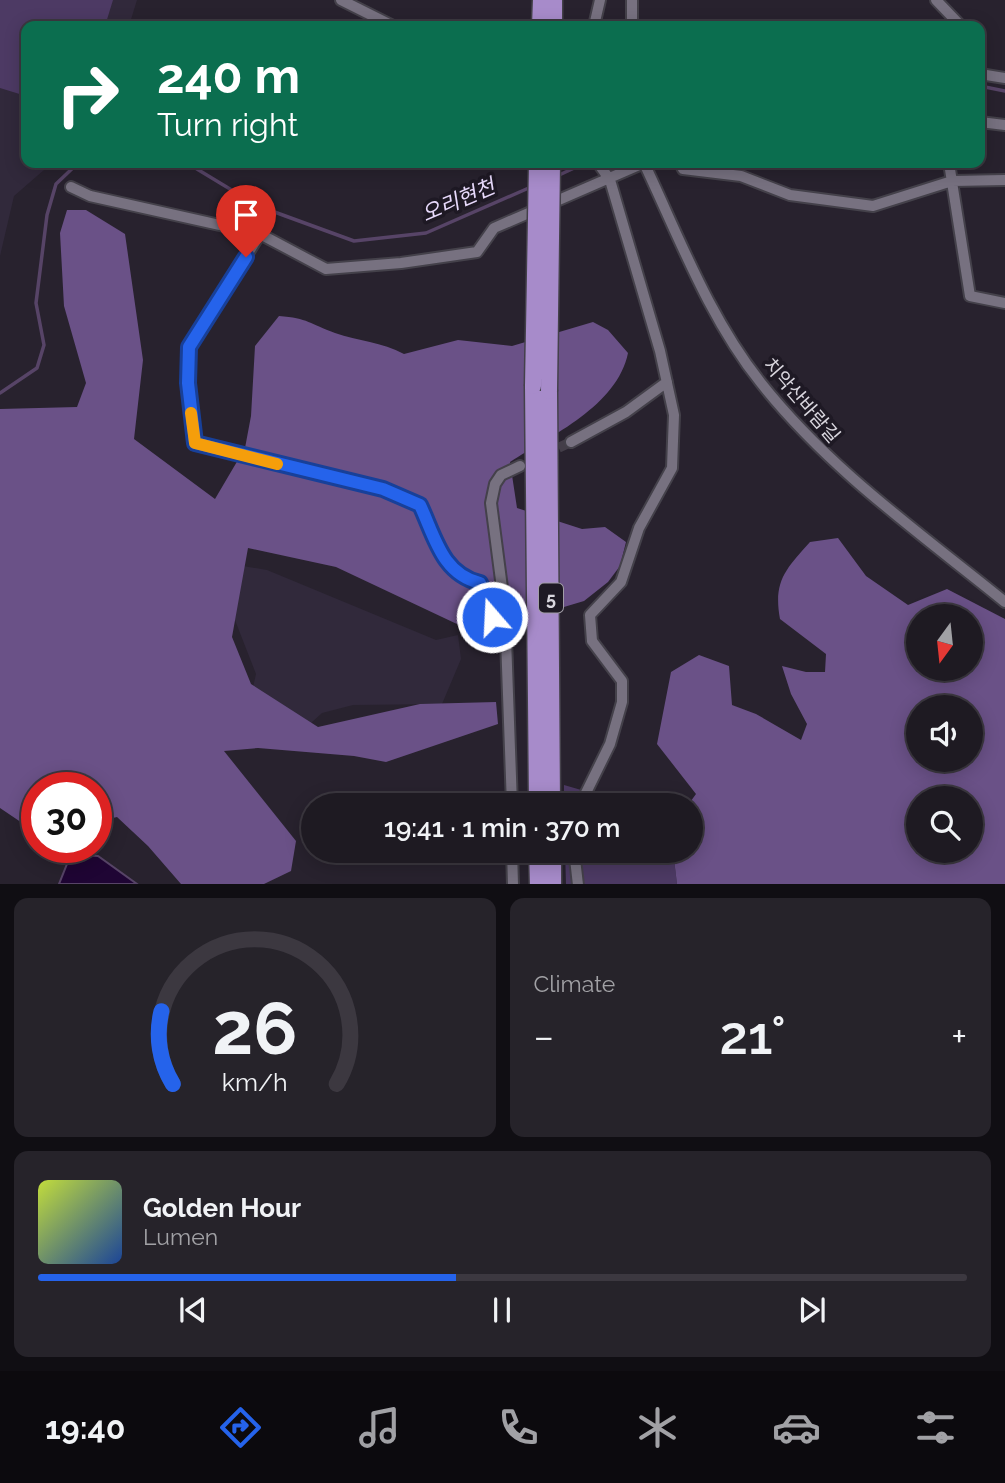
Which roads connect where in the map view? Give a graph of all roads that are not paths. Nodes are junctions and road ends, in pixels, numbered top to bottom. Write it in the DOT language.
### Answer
graph roads {
  1 [pos="341,0"];
  2 [pos="541,0"];
  3 [pos="554,0"];
  4 [pos="600,0"];
  5 [pos="632,0"];
  6 [pos="936,0"];
  7 [pos="383,21"];
  8 [pos="540,21"];
  9 [pos="554,21"];
  10 [pos="595,21"];
  11 [pos="632,21"];
  12 [pos="956,21"];
  13 [pos="985,75"];
  14 [pos="1005,78"];
  15 [pos="985,123"];
  16 [pos="1005,125"];
  17 [pos="537,168"];
  18 [pos="552,168"];
  19 [pos="601,168"];
  20 [pos="634,168"];
  21 [pos="646,168"];
  22 [pos="682,168"];
  23 [pos="950,168"];
  24 [pos="610,180"];
  25 [pos="1005,180"];
  26 [pos="952,181"];
  27 [pos="71,187"];
  28 [pos="260,234"];
  29 [pos="1005,303"];
  30 [pos="667,382"];
  31 [pos="571,442"];
  32 [pos="520,466"];
  33 [pos="1005,602"];
  34 [pos="506,632"];
  35 [pos="512,793"];
  36 [pos="537,793"];
  37 [pos="552,793"];
  38 [pos="586,793"];
  39 [pos="512,863"];
  40 [pos="537,863"];
  41 [pos="553,863"];
  42 [pos="576,863"];
  43 [pos="513,884"];
  44 [pos="538,884"];
  45 [pos="553,884"];
  46 [pos="578,884"];
  1 -- 7 [label="street"];
  2 -- 8 [label="highway"];
  3 -- 9 [label="highway"];
  4 -- 10 [label="street"];
  5 -- 11 [label="street"];
  6 -- 12 [label="street"];
  13 -- 14 [label="street"];
  15 -- 16 [label="street"];
  17 -- 36 [label="highway, 5, bridge"];
  18 -- 37 [label="highway, 5, bridge"];
  19 -- 24 [label="street"];
  20 -- 24 [label="street"];
  21 -- 33 [label="street, 치악산바람길"];
  22 -- 26 [label="street"];
  23 -- 26 [label="street"];
  24 -- 28 [label="street"];
  24 -- 30 [label="street"];
  25 -- 26 [label="street"];
  26 -- 29 [label="street"];
  27 -- 28 [label="street"];
  28 -- 34 [label="street"];
  30 -- 31 [label="street"];
  30 -- 38 [label="street"];
  32 -- 34 [label="street"];
  34 -- 35 [label="street"];
  39 -- 43 [label="street"];
  40 -- 44 [label="highway"];
  41 -- 45 [label="highway"];
  42 -- 46 [label="street"];
}
